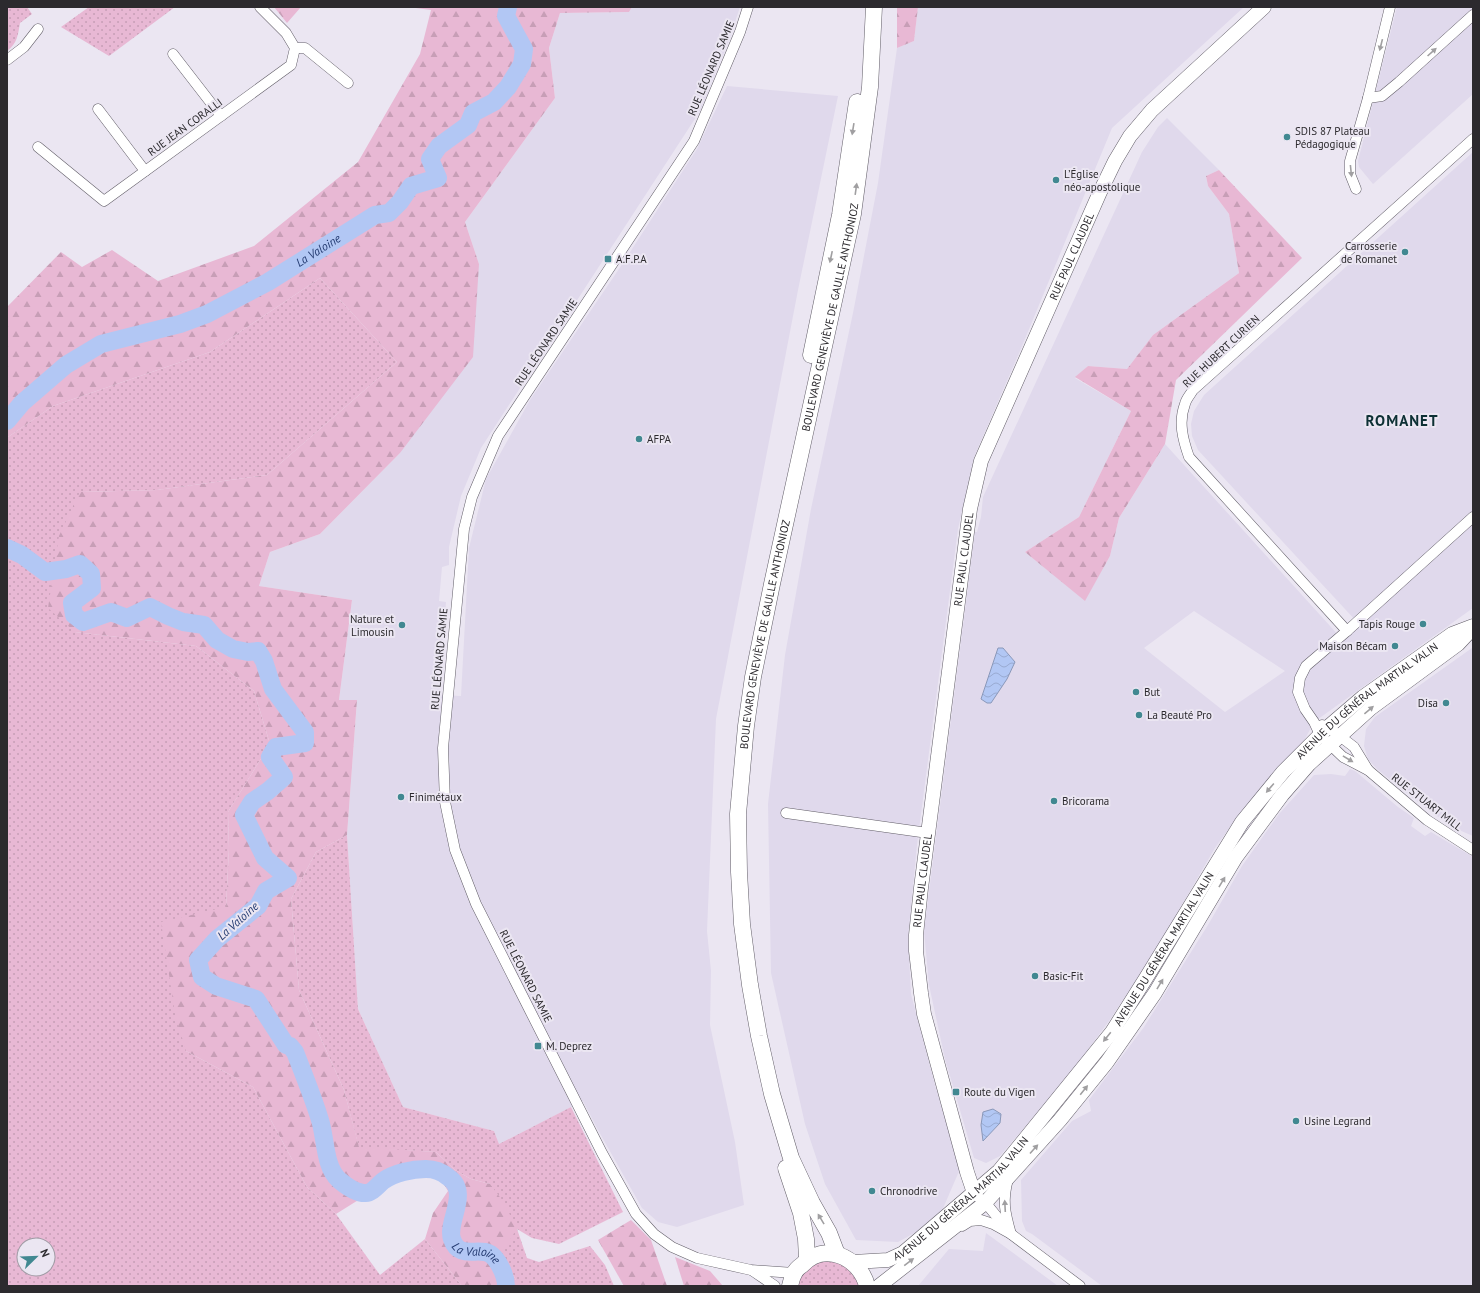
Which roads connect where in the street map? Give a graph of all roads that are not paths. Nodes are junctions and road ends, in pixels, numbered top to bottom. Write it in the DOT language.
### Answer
graph roads {
  1 [pos="260,7"];
  2 [pos="748,7"];
  3 [pos="864,7"];
  4 [pos="874,7"];
  5 [pos="1264,7"];
  6 [pos="1390,7"];
  7 [pos="1473,15"];
  8 [pos="38,29"];
  9 [pos="295,48"];
  10 [pos="173,54"];
  11 [pos="7,60"];
  12 [pos="348,83"];
  13 [pos="1368,98"];
  14 [pos="98,109"];
  15 [pos="221,116"];
  16 [pos="1473,139"];
  17 [pos="38,147"];
  18 [pos="145,170"];
  19 [pos="1356,189"];
  20 [pos="1473,518"];
  21 [pos="1473,627"];
  22 [pos="1347,631"];
  23 [pos="1326,733"];
  24 [pos="1368,770"];
  25 [pos="786,813"];
  26 [pos="928,833"];
  27 [pos="1473,850"];
  28 [pos="1009,1178"];
  29 [pos="974,1193"];
  30 [pos="982,1205"];
  31 [pos="993,1224"];
  32 [pos="948,1233"];
  33 [pos="1011,1234"];
  34 [pos="837,1254"];
  35 [pos="807,1259"];
  36 [pos="853,1262"];
  37 [pos="751,1270"];
  38 [pos="792,1280"];
  39 [pos="775,1286"];
  40 [pos="867,1286"];
  41 [pos="879,1286"];
  42 [pos="1080,1286"];
  1 -- 9 [label="street"];
  2 -- 37 [label="street, RUE LÉONARD SAMIE"];
  3 -- 35 [label="main road, BOULEVARD GENEVIÈVE DE GAULLE ANTHONIOZ, one-way"];
  34 -- 4 [label="main road, BOULEVARD GENEVIÈVE DE GAULLE ANTHONIOZ, one-way"];
  5 -- 26 [label="main road, RUE PAUL CLAUDEL"];
  6 -- 13 [label="street, one-way"];
  13 -- 7 [label="street, one-way"];
  8 -- 11 [label="street"];
  9 -- 12 [label="street"];
  9 -- 15 [label="street, RUE JEAN CORALLI"];
  10 -- 15 [label="street"];
  13 -- 19 [label="street, one-way"];
  14 -- 18 [label="street"];
  15 -- 18 [label="street, RUE JEAN CORALLI"];
  16 -- 22 [label="street, RUE HUBERT CURIEN"];
  17 -- 18 [label="street, RUE JEAN CORALLI"];
  20 -- 22 [label="street"];
  21 -- 23 [label="main road, AVENUE DU GÉNÉRAL MARTIAL VALIN"];
  22 -- 23 [label="street"];
  23 -- 24 [label="street, RUE STUART MILL, one-way"];
  23 -- 24 [label="street, RUE STUART MILL"];
  28 -- 23 [label="main road, AVENUE DU GÉNÉRAL MARTIAL VALIN, one-way"];
  23 -- 29 [label="main road, AVENUE DU GÉNÉRAL MARTIAL VALIN, one-way"];
  24 -- 27 [label="street, RUE STUART MILL"];
  25 -- 26 [label="street"];
  26 -- 29 [label="main road, RUE PAUL CLAUDEL"];
  28 -- 30 [label="main road, AVENUE DU GÉNÉRAL MARTIAL VALIN"];
  33 -- 28 [label="street, one-way"];
  29 -- 30 [label="street"];
  29 -- 36 [label="main road, AVENUE DU GÉNÉRAL MARTIAL VALIN"];
  30 -- 31 [label="street"];
  30 -- 32 [label="main road, AVENUE DU GÉNÉRAL MARTIAL VALIN"];
  30 -- 33 [label="street"];
  31 -- 32 [label="street"];
  31 -- 33 [label="street"];
  41 -- 32 [label="main road, AVENUE DU GÉNÉRAL MARTIAL VALIN, one-way"];
  33 -- 42 [label="street"];
  34 -- 35 [label="main road"];
  34 -- 36 [label="main road"];
  35 -- 38 [label="main road"];
  36 -- 40 [label="main road"];
  37 -- 38 [label="street"];
  37 -- 39 [label="street"];
}
